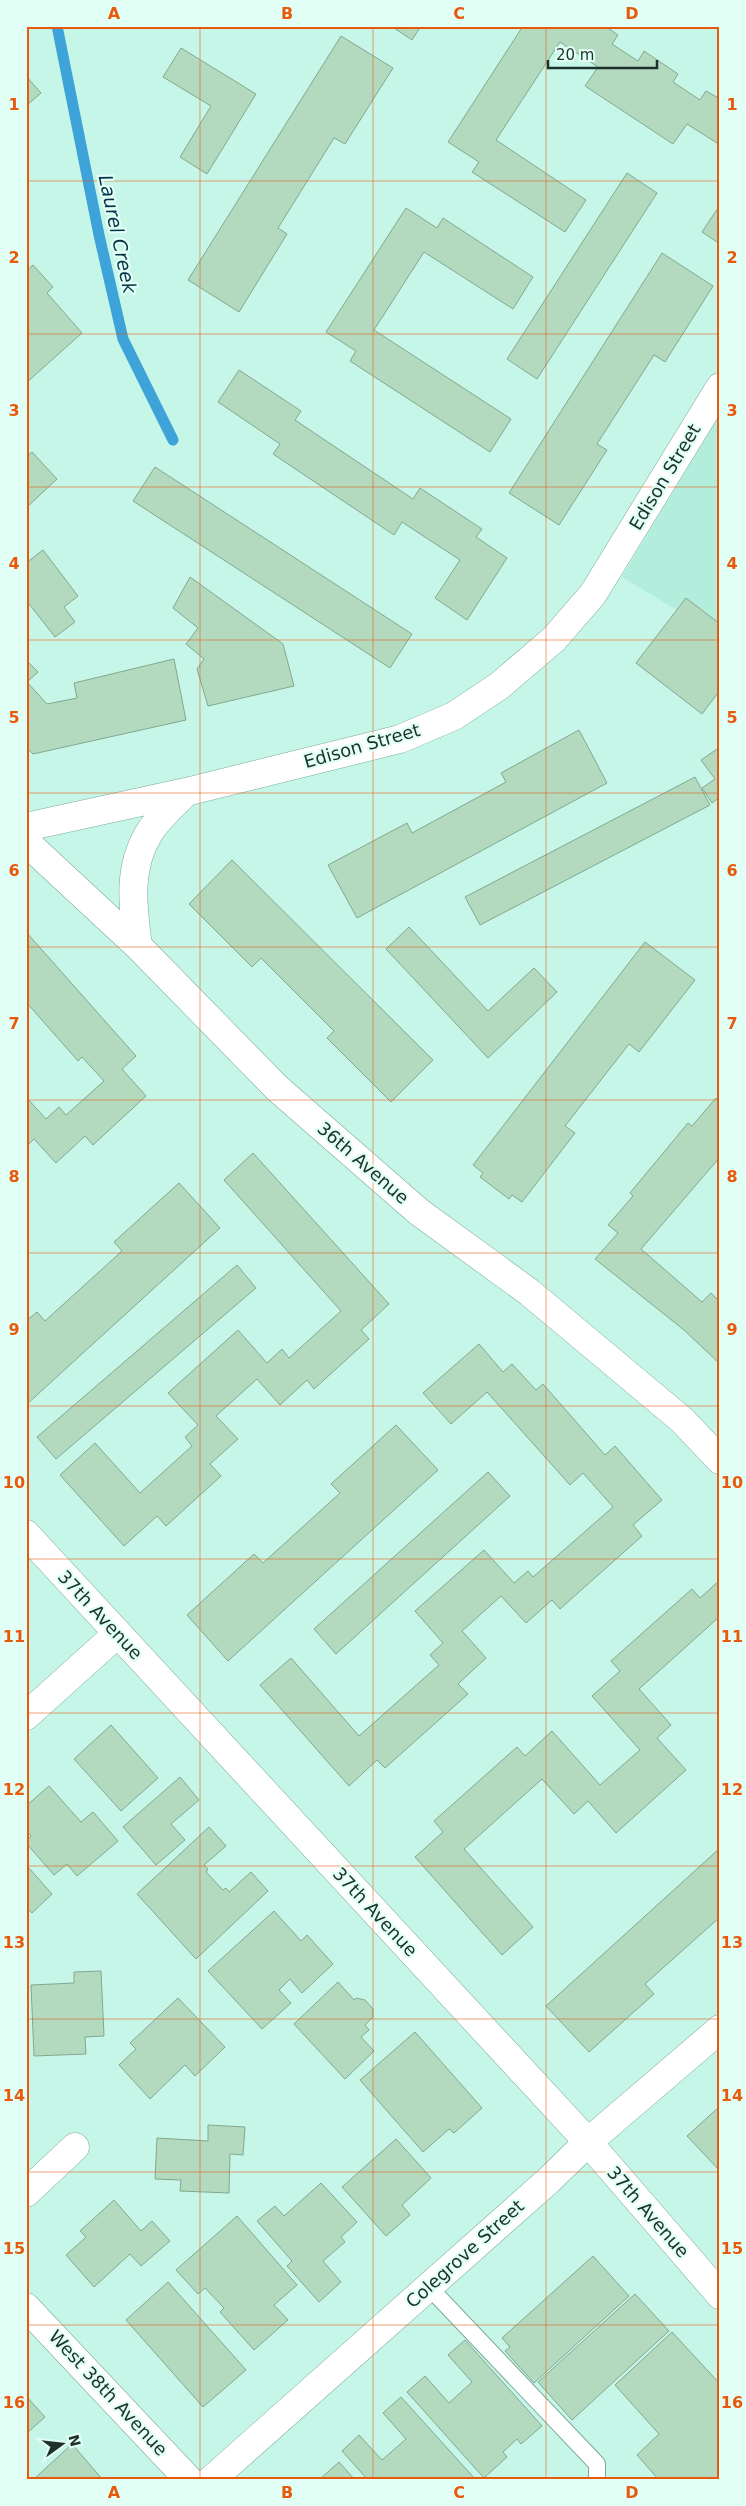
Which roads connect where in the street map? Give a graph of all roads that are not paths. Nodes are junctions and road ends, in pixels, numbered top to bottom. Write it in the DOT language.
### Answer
graph roads {
  1 [pos="720,387"];
  2 [pos="186,792"];
  3 [pos="26,827"];
  4 [pos="26,842"];
  5 [pos="138,946"];
  6 [pos="720,1460"];
  7 [pos="26,1534"];
  8 [pos="117,1634"];
  9 [pos="26,1716"];
  10 [pos="720,2029"];
  11 [pos="588,2142"];
  12 [pos="75,2147"];
  13 [pos="26,2193"];
  14 [pos="428,2286"];
  15 [pos="720,2295"];
  16 [pos="26,2306"];
  17 [pos="189,2480"];
  18 [pos="211,2480"];
  19 [pos="597,2480"];
  1 -- 2 [label="street, Edison Street"];
  2 -- 3 [label="street, Edison Street"];
  2 -- 5 [label="street"];
  4 -- 5 [label="street, 36th Avenue"];
  5 -- 6 [label="street, 36th Avenue"];
  7 -- 8 [label="street, 37th Avenue"];
  8 -- 9 [label="street"];
  8 -- 11 [label="street, 37th Avenue"];
  10 -- 11 [label="street, Colegrove Street"];
  11 -- 14 [label="street, Colegrove Street"];
  11 -- 15 [label="street, 37th Avenue"];
  12 -- 13 [label="street"];
  14 -- 18 [label="street, Colegrove Street"];
  14 -- 19 [label="lane"];
  16 -- 17 [label="street, West 38th Avenue"];
}
